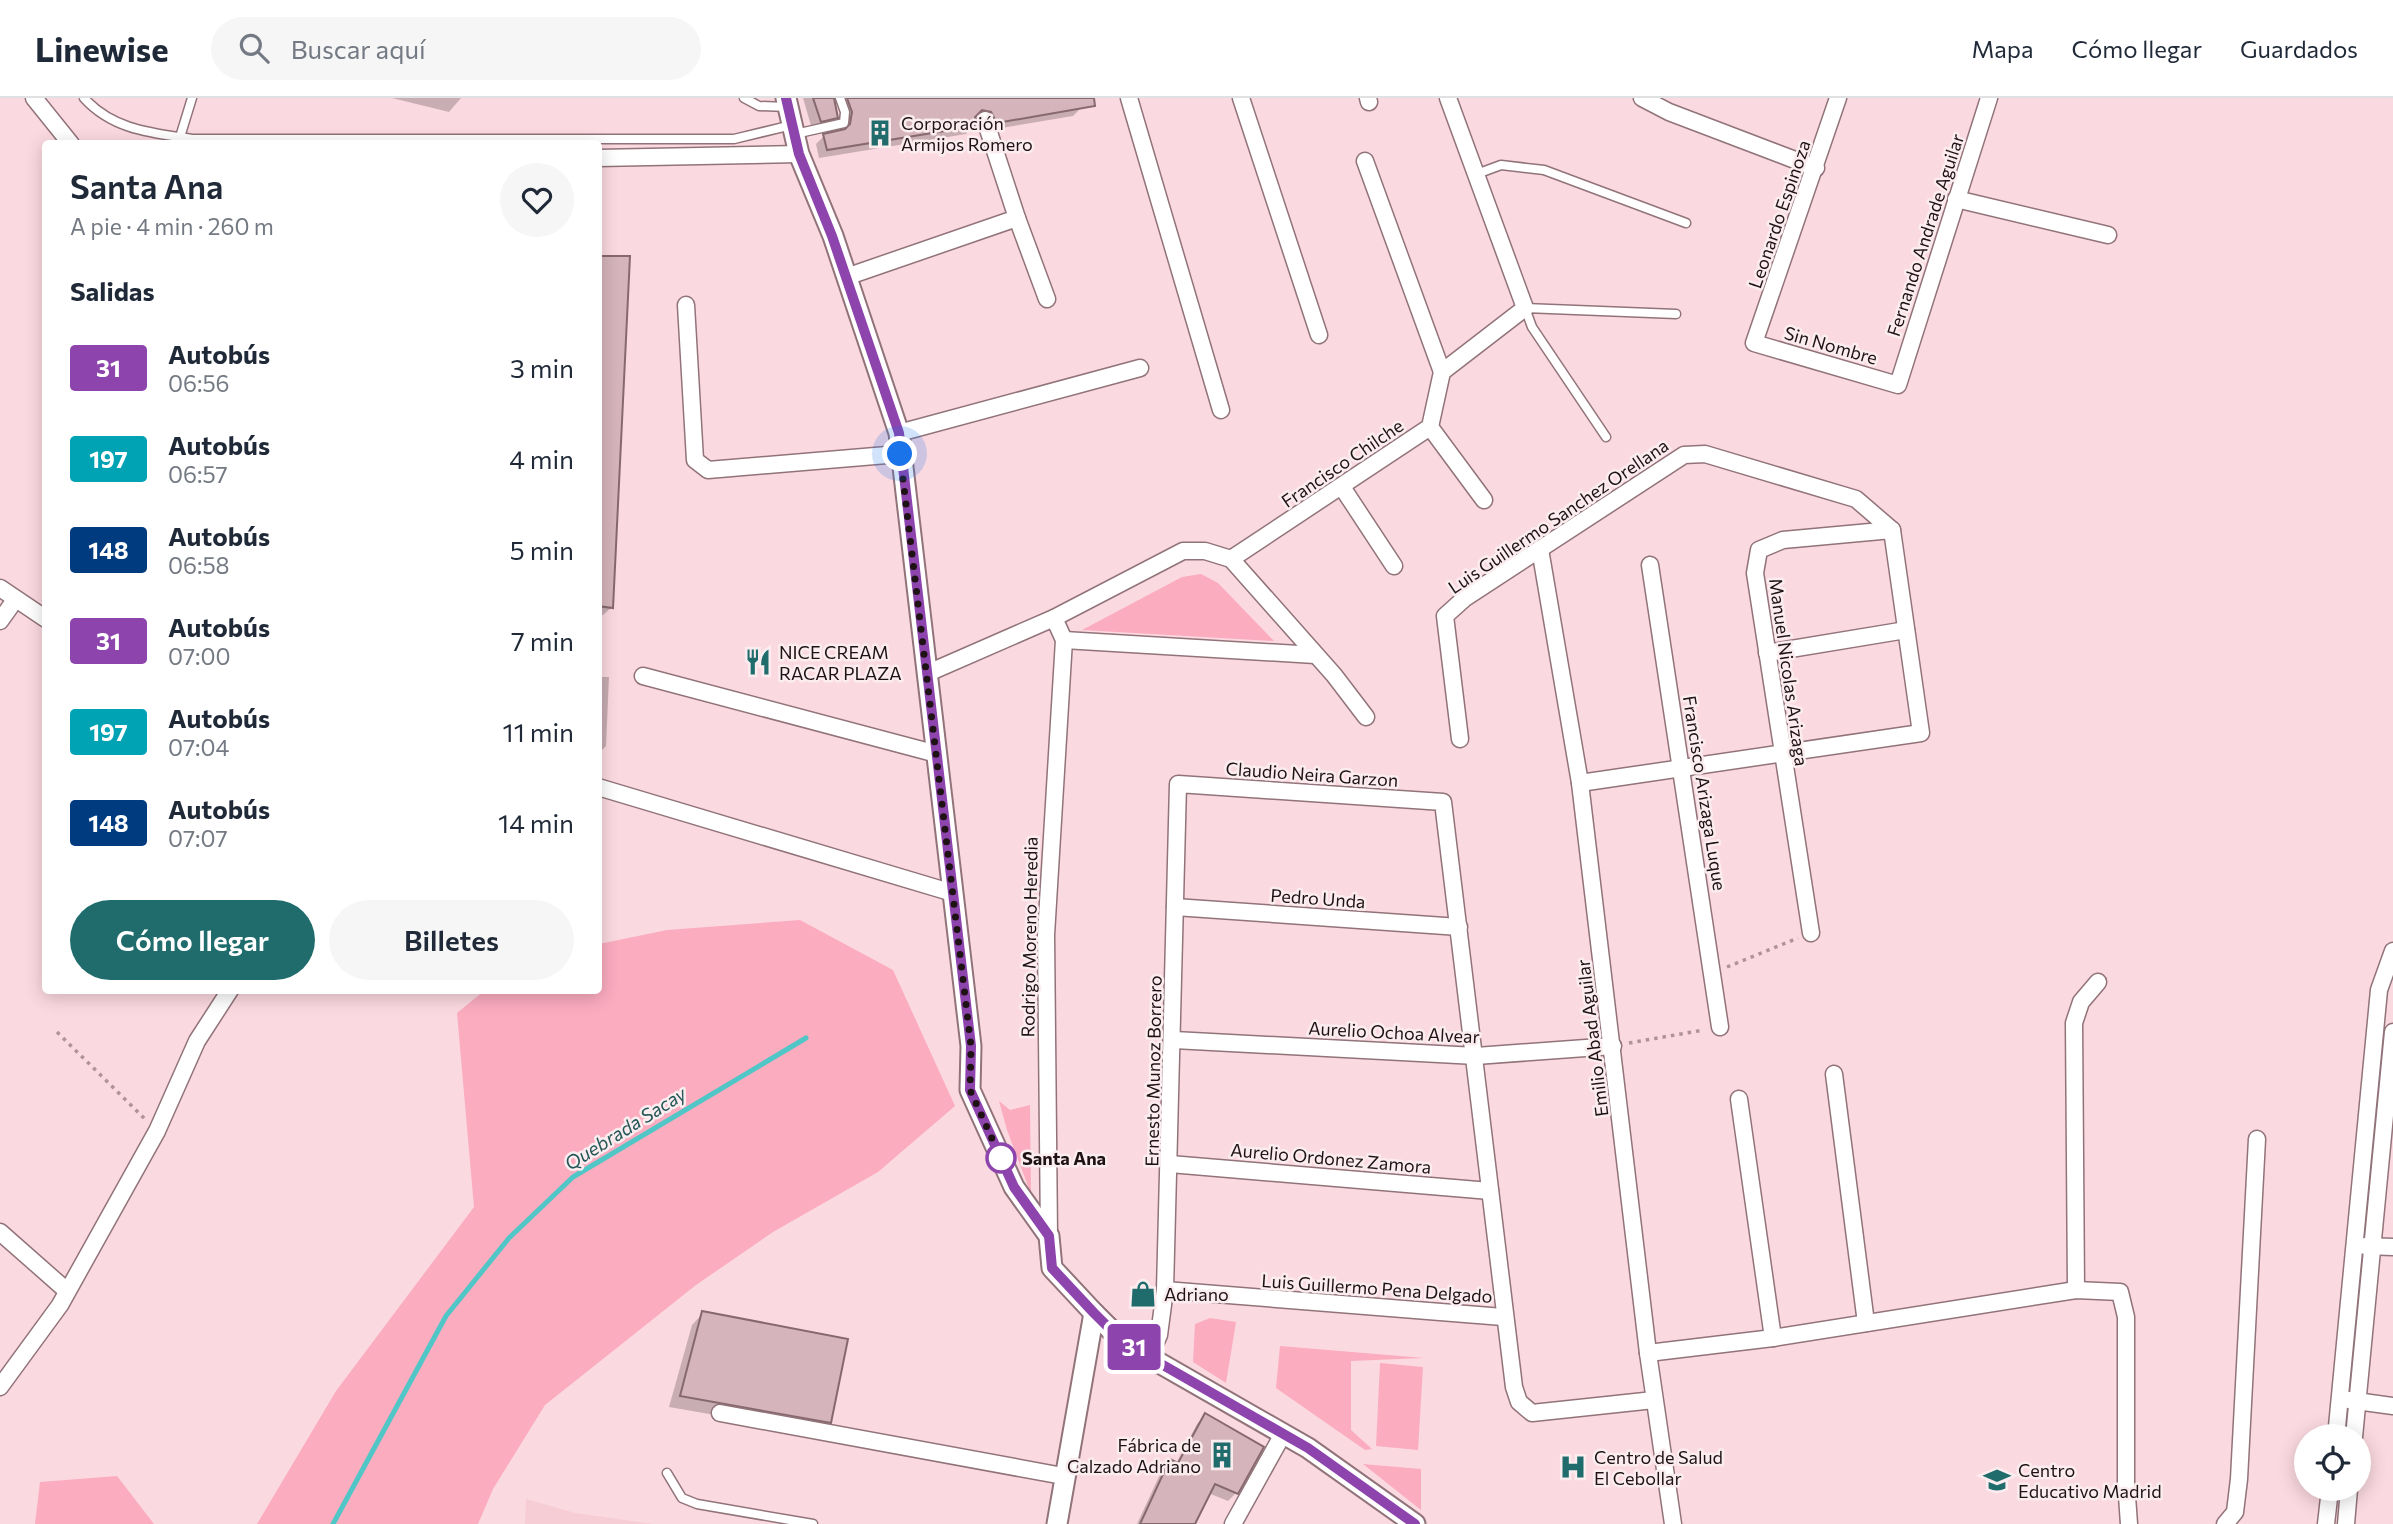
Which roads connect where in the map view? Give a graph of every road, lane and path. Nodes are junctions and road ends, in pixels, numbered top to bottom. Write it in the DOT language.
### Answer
graph roads {
  1 [pos="34,98"];
  2 [pos="84,98"];
  3 [pos="192,98"];
  4 [pos="744,98"];
  5 [pos="840,98"];
  6 [pos="1129,98"];
  7 [pos="1241,98"];
  8 [pos="1448,98"];
  9 [pos="1642,98"];
  10 [pos="1838,98"];
  11 [pos="1989,98"];
  12 [pos="791,116"];
  13 [pos="985,120"];
  14 [pos="180,138"];
  15 [pos="68,140"];
  16 [pos="799,154"];
  17 [pos="602,158"];
  18 [pos="1365,161"];
  19 [pos="1816,168"];
  20 [pos="1474,175"];
  21 [pos="1956,199"];
  22 [pos="1017,218"];
  23 [pos="1686,223"];
  24 [pos="2108,236"];
  25 [pos="846,277"];
  26 [pos="1047,299"];
  27 [pos="686,305"];
  28 [pos="1525,308"];
  29 [pos="1676,314"];
  30 [pos="1320,335"];
  31 [pos="1754,343"];
  32 [pos="1140,368"];
  33 [pos="1442,372"];
  34 [pos="1898,385"];
  35 [pos="1221,410"];
  36 [pos="1430,427"];
  37 [pos="899,433"];
  38 [pos="1606,437"];
  39 [pos="900,454"];
  40 [pos="1342,487"];
  41 [pos="1484,500"];
  42 [pos="1892,530"];
  43 [pos="1540,549"];
  44 [pos="1231,559"];
  45 [pos="1394,565"];
  46 [pos="1650,565"];
  47 [pos="0,588"];
  48 [pos="15,600"];
  49 [pos="42,617"];
  50 [pos="1054,618"];
  51 [pos="0,621"];
  52 [pos="1906,630"];
  53 [pos="1065,640"];
  54 [pos="1767,653"];
  55 [pos="1315,654"];
  56 [pos="928,673"];
  57 [pos="643,676"];
  58 [pos="1366,717"];
  59 [pos="1460,739"];
  60 [pos="937,754"];
  61 [pos="1781,754"];
  62 [pos="1682,768"];
  63 [pos="1178,783"];
  64 [pos="1580,783"];
  65 [pos="602,788"];
  66 [pos="953,892"];
  67 [pos="1175,907"];
  68 [pos="1459,928"];
  69 [pos="1811,933"];
  70 [pos="2393,951"];
  71 [pos="2389,967"];
  72 [pos="1712,973"];
  73 [pos="2098,982"];
  74 [pos="2393,986"];
  75 [pos="227,994"];
  76 [pos="1720,1027"];
  77 [pos="57,1032"];
  78 [pos="2393,1032"];
  79 [pos="1174,1040"];
  80 [pos="1613,1046"];
  81 [pos="1476,1056"];
  82 [pos="1834,1074"];
  83 [pos="1739,1099"];
  84 [pos="157,1131"];
  85 [pos="2257,1139"];
  86 [pos="1170,1164"];
  87 [pos="1489,1191"];
  88 [pos="0,1232"];
  89 [pos="1049,1236"];
  90 [pos="2374,1245"];
  91 [pos="2356,1247"];
  92 [pos="2393,1247"];
  93 [pos="1165,1290"];
  94 [pos="2076,1290"];
  95 [pos="67,1291"];
  96 [pos="1094,1313"];
  97 [pos="1503,1317"];
  98 [pos="1866,1323"];
  99 [pos="1773,1338"];
  100 [pos="1647,1353"];
  101 [pos="1149,1357"];
  102 [pos="0,1387"];
  103 [pos="2340,1399"];
  104 [pos="1654,1400"];
  105 [pos="2357,1400"];
  106 [pos="2393,1406"];
  107 [pos="720,1413"];
  108 [pos="2337,1424"];
  109 [pos="2355,1424"];
  110 [pos="1283,1434"];
  111 [pos="667,1473"];
  112 [pos="1063,1476"];
  113 [pos="2329,1501"];
  114 [pos="2348,1501"];
  115 [pos="813,1524"];
  116 [pos="1057,1524"];
  117 [pos="1233,1524"];
  118 [pos="1415,1524"];
  119 [pos="1673,1524"];
  120 [pos="2129,1524"];
  121 [pos="2225,1524"];
  122 [pos="2326,1524"];
  123 [pos="2346,1524"];
  1 -- 15 [label="street"];
  2 -- 14 [label="lane"];
  3 -- 14 [label="lane"];
  4 -- 12 [label="lane"];
  5 -- 12 [label="lane"];
  6 -- 35 [label="street"];
  7 -- 30 [label="street"];
  8 -- 20 [label="street"];
  9 -- 19 [label="street"];
  10 -- 19 [label="street, Leonardo Espinoza"];
  11 -- 21 [label="street, Fernando Andrade Aguilar"];
  12 -- 14 [label="lane"];
  12 -- 16 [label="street"];
  13 -- 22 [label="street"];
  16 -- 17 [label="street"];
  16 -- 25 [label="street"];
  18 -- 33 [label="street"];
  19 -- 31 [label="street, Leonardo Espinoza"];
  20 -- 23 [label="lane"];
  20 -- 28 [label="street"];
  21 -- 24 [label="street"];
  21 -- 34 [label="street, Fernando Andrade Aguilar"];
  22 -- 25 [label="street"];
  22 -- 26 [label="street"];
  25 -- 37 [label="street"];
  27 -- 39 [label="street"];
  28 -- 29 [label="lane"];
  28 -- 33 [label="street"];
  28 -- 38 [label="lane"];
  31 -- 34 [label="street, Sin Nombre"];
  32 -- 37 [label="street"];
  33 -- 36 [label="street, Francisco Chilche"];
  36 -- 40 [label="street, Francisco Chilche"];
  36 -- 41 [label="street"];
  37 -- 39 [label="street"];
  39 -- 56 [label="street"];
  40 -- 44 [label="street, Francisco Chilche"];
  40 -- 45 [label="street"];
  42 -- 43 [label="street, Luis Guillermo Sanchez Orellana"];
  42 -- 52 [label="street"];
  42 -- 54 [label="street, Manuel Nicolas Arizaga"];
  43 -- 59 [label="street, Luis Guillermo Sanchez Orellana"];
  43 -- 64 [label="street, Emilio Abad Aguilar"];
  44 -- 50 [label="street"];
  44 -- 55 [label="street"];
  46 -- 62 [label="street, Francisco Arizaga Luque"];
  47 -- 48 [label="street"];
  48 -- 49 [label="street"];
  48 -- 51 [label="street"];
  50 -- 53 [label="street"];
  50 -- 56 [label="street"];
  52 -- 54 [label="street"];
  52 -- 61 [label="street"];
  53 -- 55 [label="street"];
  53 -- 89 [label="street, Rodrigo Moreno Heredia"];
  54 -- 61 [label="street, Manuel Nicolas Arizaga"];
  55 -- 58 [label="street"];
  56 -- 60 [label="street"];
  57 -- 60 [label="street"];
  60 -- 66 [label="street"];
  61 -- 62 [label="street"];
  61 -- 69 [label="street, Manuel Nicolas Arizaga"];
  62 -- 64 [label="street"];
  62 -- 72 [label="street, Francisco Arizaga Luque"];
  63 -- 67 [label="street, Ernesto Munoz Borrero"];
  63 -- 68 [label="street, Claudio Neira Garzon"];
  64 -- 80 [label="street, Emilio Abad Aguilar"];
  65 -- 66 [label="street"];
  66 -- 89 [label="street"];
  67 -- 68 [label="street, Pedro Unda"];
  67 -- 79 [label="street, Ernesto Munoz Borrero"];
  68 -- 81 [label="street"];
  69 -- 72 [label="path"];
  70 -- 71 [label="street"];
  71 -- 74 [label="street"];
  71 -- 91 [label="street"];
  72 -- 76 [label="street, Francisco Arizaga Luque"];
  73 -- 94 [label="street"];
  75 -- 84 [label="street"];
  76 -- 80 [label="path"];
  77 -- 84 [label="path"];
  78 -- 90 [label="street"];
  79 -- 81 [label="street, Aurelio Ochoa Alvear"];
  79 -- 86 [label="street, Ernesto Munoz Borrero"];
  80 -- 81 [label="street, Aurelio Ochoa Alvear"];
  80 -- 100 [label="street, Emilio Abad Aguilar"];
  81 -- 87 [label="street"];
  82 -- 98 [label="street"];
  83 -- 99 [label="street"];
  84 -- 95 [label="street"];
  85 -- 121 [label="street"];
  86 -- 87 [label="street, Aurelio Ordonez Zamora"];
  86 -- 93 [label="street, Ernesto Munoz Borrero"];
  87 -- 97 [label="street"];
  88 -- 95 [label="street"];
  89 -- 96 [label="street"];
  90 -- 91 [label="street"];
  90 -- 92 [label="street"];
  90 -- 105 [label="street"];
  91 -- 103 [label="street"];
  93 -- 97 [label="street, Luis Guillermo Pena Delgado"];
  93 -- 101 [label="street, Ernesto Munoz Borrero"];
  94 -- 98 [label="street"];
  94 -- 120 [label="street"];
  95 -- 102 [label="street"];
  96 -- 101 [label="street"];
  96 -- 112 [label="street"];
  97 -- 104 [label="street"];
  98 -- 99 [label="street"];
  99 -- 100 [label="street"];
  100 -- 104 [label="street, Emilio Abad Aguilar"];
  101 -- 110 [label="street"];
  103 -- 105 [label="street"];
  103 -- 108 [label="street"];
  104 -- 119 [label="street, Emilio Abad Aguilar"];
  105 -- 106 [label="street"];
  105 -- 109 [label="street"];
  107 -- 112 [label="street"];
  110 -- 117 [label="street"];
  110 -- 118 [label="street"];
  111 -- 115 [label="lane"];
  112 -- 116 [label="street"];
  113 -- 122 [label="street"];
  114 -- 123 [label="street"];
}
